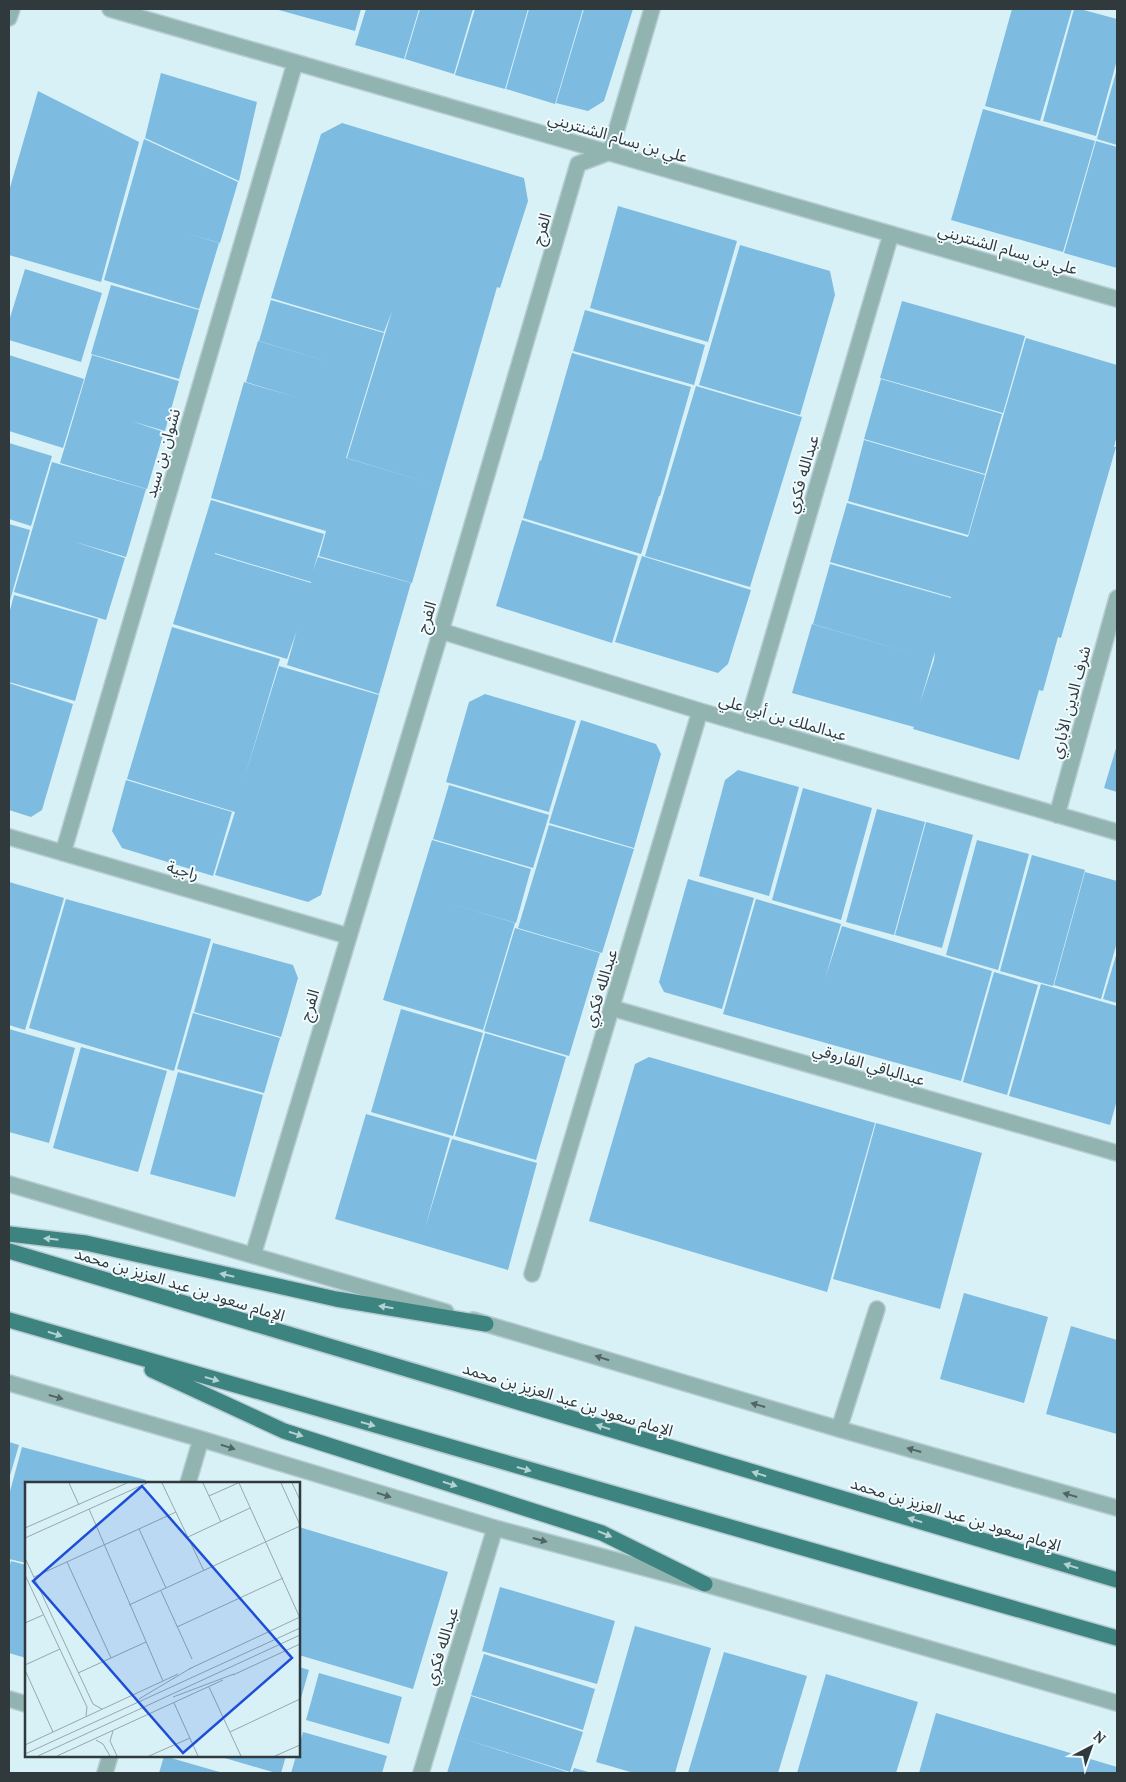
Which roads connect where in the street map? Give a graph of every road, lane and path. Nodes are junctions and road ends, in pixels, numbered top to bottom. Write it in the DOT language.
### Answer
graph roads {
  1 [pos="12,9"];
  2 [pos="110,9"];
  3 [pos="652,9"];
  4 [pos="9,18"];
  5 [pos="295,63"];
  6 [pos="610,152"];
  7 [pos="891,234"];
  8 [pos="1117,299"];
  9 [pos="1117,598"];
  10 [pos="441,631"];
  11 [pos="700,711"];
  12 [pos="747,725"];
  13 [pos="1057,815"];
  14 [pos="1117,832"];
  15 [pos="9,837"];
  16 [pos="63,853"];
  17 [pos="348,936"];
  18 [pos="612,1008"];
  19 [pos="1117,1153"];
  20 [pos="9,1184"];
  21 [pos="9,1234"];
  22 [pos="9,1251"];
  23 [pos="253,1255"];
  24 [pos="532,1274"];
  25 [pos="877,1309"];
  26 [pos="9,1320"];
  27 [pos="486,1324"];
  28 [pos="108,1350"];
  29 [pos="9,1383"];
  30 [pos="839,1429"];
  31 [pos="201,1439"];
  32 [pos="188,1482"];
  33 [pos="1117,1508"];
  34 [pos="495,1528"];
  35 [pos="1117,1580"];
  36 [pos="705,1584"];
  37 [pos="1117,1638"];
  38 [pos="9,1699"];
  39 [pos="1117,1703"];
  40 [pos="25,1704"];
  41 [pos="110,1757"];
  42 [pos="105,1773"];
  43 [pos="420,1773"];
  1 -- 4 [label="street"];
  2 -- 5 [label="street, علي بن بسام الشنتريني"];
  3 -- 6 [label="street"];
  5 -- 6 [label="street, علي بن بسام الشنتريني"];
  5 -- 16 [label="street, نشوان بن سيد"];
  6 -- 7 [label="street, علي بن بسام الشنتريني"];
  6 -- 10 [label="street, الفرج"];
  7 -- 8 [label="street, علي بن بسام الشنتريني"];
  7 -- 12 [label="street, عبدالله فكري"];
  9 -- 13 [label="street, شرف الدين الأباري"];
  10 -- 11 [label="street, عبدالملك بن أبي علي"];
  10 -- 17 [label="street, الفرج"];
  11 -- 12 [label="street, عبدالملك بن أبي علي"];
  11 -- 18 [label="street, عبدالله فكري"];
  12 -- 13 [label="street, عبدالملك بن أبي علي"];
  13 -- 14 [label="street, عبدالملك بن أبي علي"];
  15 -- 16 [label="street, راجية"];
  16 -- 17 [label="street, راجية"];
  17 -- 23 [label="street, الفرج"];
  18 -- 19 [label="street, عبدالباقي الفاروقي"];
  18 -- 24 [label="street, عبدالله فكري"];
  20 -- 23 [label="street"];
  27 -- 21 [label="main road, one-way"];
  35 -- 22 [label="main road, الإمام سعود بن عبد العزيز بن محمد, one-way"];
  23 -- 27 [label="street"];
  25 -- 30 [label="street"];
  26 -- 28 [label="main road, one-way"];
  30 -- 27 [label="street, one-way"];
  28 -- 36 [label="main road, one-way"];
  28 -- 37 [label="main road, one-way"];
  29 -- 31 [label="street, one-way"];
  33 -- 30 [label="street, one-way"];
  31 -- 32 [label="street"];
  31 -- 34 [label="street, one-way"];
  34 -- 36 [label="street, one-way"];
  34 -- 43 [label="street, عبدالله فكري"];
  36 -- 39 [label="street"];
  38 -- 40 [label="street"];
  41 -- 42 [label="street"];
}
